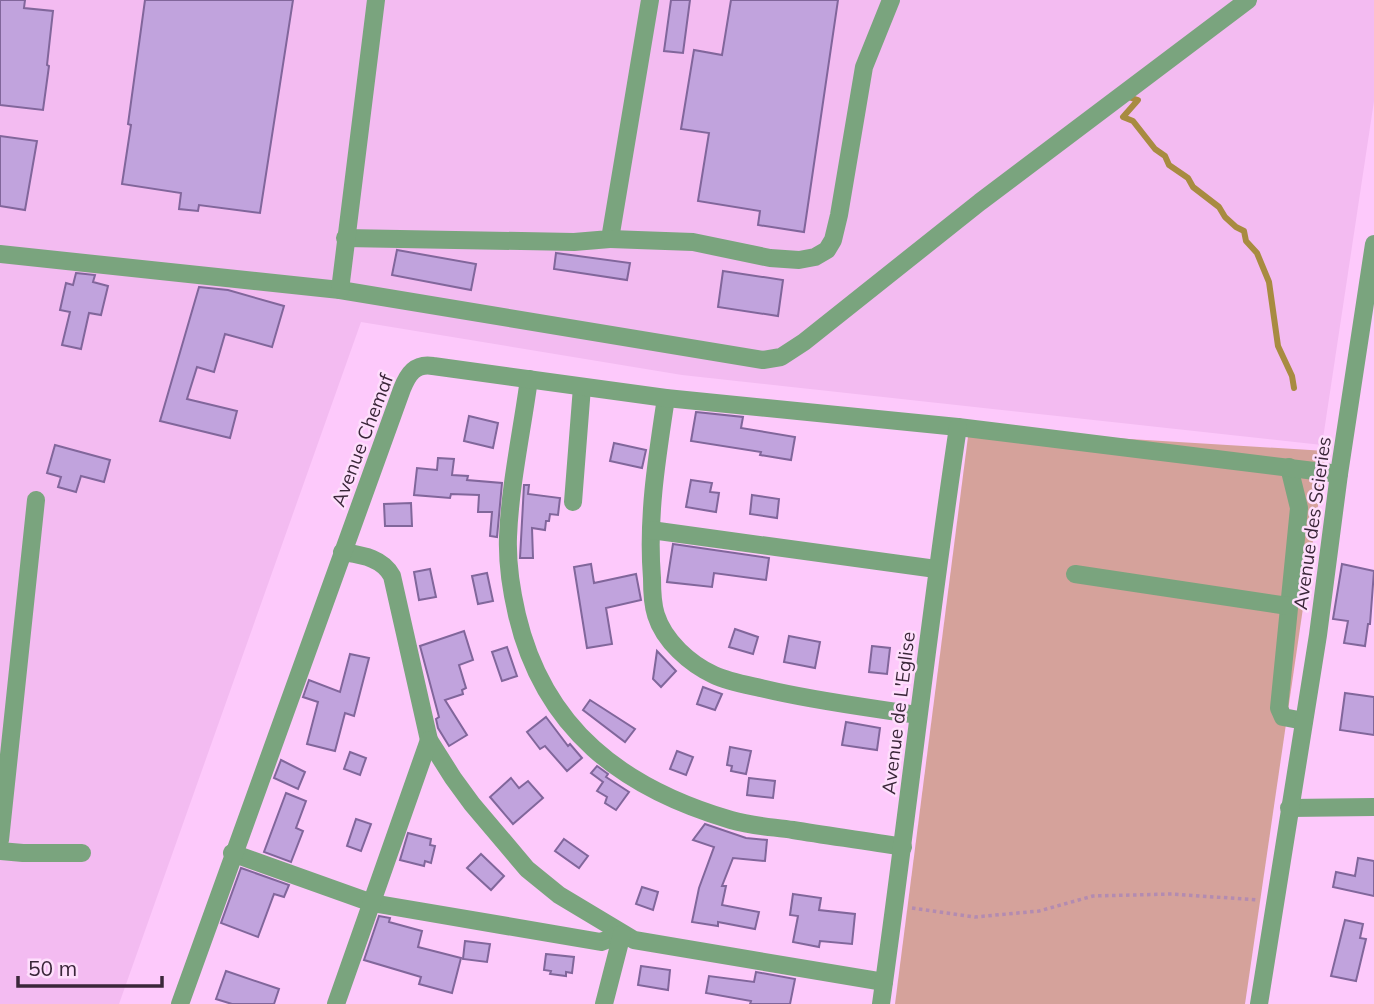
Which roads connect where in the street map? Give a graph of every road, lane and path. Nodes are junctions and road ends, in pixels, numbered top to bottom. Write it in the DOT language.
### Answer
graph roads {
  1 [pos="376,0"];
  2 [pos="650,0"];
  3 [pos="891,0"];
  4 [pos="1248,0"];
  5 [pos="345,238"];
  6 [pos="610,239"];
  7 [pos="1374,244"];
  8 [pos="0,254"];
  9 [pos="341,290"];
  10 [pos="1367,336"];
  11 [pos="529,379"];
  12 [pos="582,387"];
  13 [pos="666,398"];
  14 [pos="958,427"];
  15 [pos="1289,467"];
  16 [pos="1339,474"];
  17 [pos="36,500"];
  18 [pos="573,502"];
  19 [pos="650,530"];
  20 [pos="342,552"];
  21 [pos="936,569"];
  22 [pos="1075,574"];
  23 [pos="1289,606"];
  24 [pos="917,715"];
  25 [pos="1304,722"];
  26 [pos="429,740"];
  27 [pos="1374,807"];
  28 [pos="1289,808"];
  29 [pos="0,840"];
  30 [pos="903,846"];
  31 [pos="0,851"];
  32 [pos="82,853"];
  33 [pos="232,853"];
  34 [pos="1275,901"];
  35 [pos="372,903"];
  36 [pos="896,905"];
  37 [pos="622,934"];
  38 [pos="884,982"];
  39 [pos="180,1004"];
  40 [pos="336,1004"];
  41 [pos="604,1004"];
  42 [pos="881,1004"];
  43 [pos="1259,1004"];
  1 -- 5 [label="street"];
  2 -- 6 [label="street"];
  3 -- 6 [label="street"];
  4 -- 9 [label="street"];
  5 -- 6 [label="street"];
  5 -- 9 [label="street"];
  7 -- 10 [label="street, Avenue des Scieries"];
  8 -- 9 [label="street"];
  10 -- 16 [label="street, Avenue des Scieries"];
  11 -- 12 [label="street, Avenue Chemaf"];
  11 -- 20 [label="street, Avenue Chemaf"];
  11 -- 30 [label="street"];
  12 -- 13 [label="street, Avenue Chemaf"];
  12 -- 18 [label="street"];
  13 -- 14 [label="street, Avenue Chemaf"];
  13 -- 19 [label="street"];
  14 -- 15 [label="street, Avenue Chemaf"];
  14 -- 21 [label="street, Avenue de L'Eglise"];
  15 -- 16 [label="street, Avenue Chemaf"];
  15 -- 23 [label="street"];
  16 -- 25 [label="street, Avenue des Scieries"];
  17 -- 29 [label="street"];
  19 -- 21 [label="street"];
  19 -- 24 [label="street"];
  20 -- 26 [label="street"];
  20 -- 33 [label="street, Avenue Chemaf"];
  21 -- 24 [label="street, Avenue de L'Eglise"];
  22 -- 23 [label="street"];
  23 -- 25 [label="street"];
  24 -- 30 [label="street, Avenue de L'Eglise"];
  25 -- 28 [label="street, Avenue des Scieries"];
  26 -- 35 [label="street"];
  26 -- 37 [label="street"];
  27 -- 28 [label="street"];
  28 -- 34 [label="street, Avenue des Scieries"];
  30 -- 36 [label="street, Avenue de L'Eglise"];
  31 -- 32 [label="street"];
  33 -- 35 [label="street"];
  33 -- 39 [label="street, Avenue Chemaf"];
  34 -- 36 [label="path"];
  34 -- 43 [label="street, Avenue des Scieries"];
  35 -- 37 [label="street"];
  35 -- 40 [label="street"];
  36 -- 38 [label="street, Avenue de L'Eglise"];
  37 -- 38 [label="street"];
  37 -- 41 [label="street"];
  38 -- 42 [label="street, Avenue de L'Eglise"];
}
